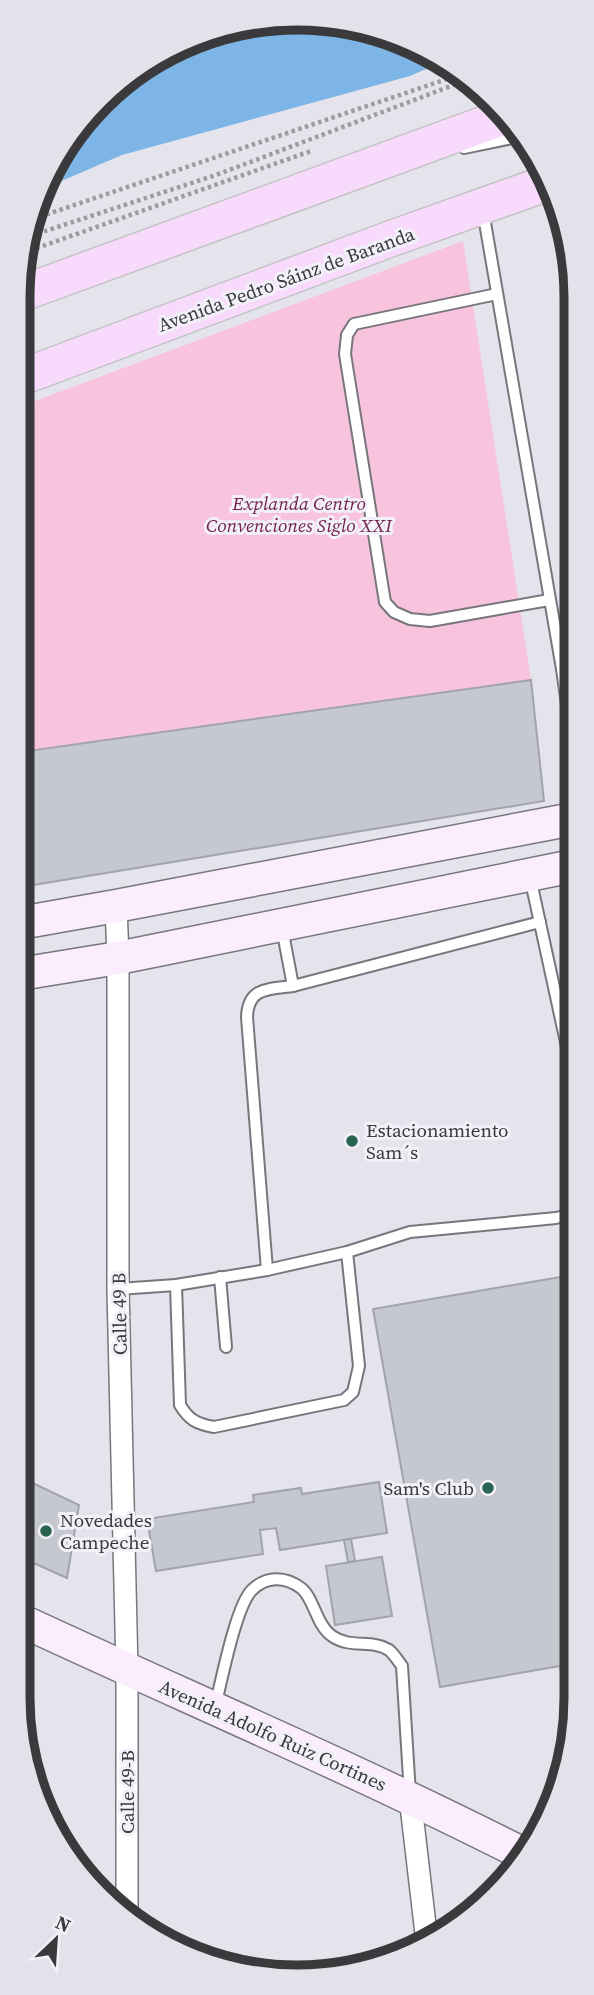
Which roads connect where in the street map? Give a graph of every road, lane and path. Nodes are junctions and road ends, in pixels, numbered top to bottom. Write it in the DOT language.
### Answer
graph roads {
  1 [pos="448,77"];
  2 [pos="458,84"];
  3 [pos="497,119"];
  4 [pos="512,138"];
  5 [pos="457,149"];
  6 [pos="312,151"];
  7 [pos="444,151"];
  8 [pos="381,161"];
  9 [pos="540,185"];
  10 [pos="477,202"];
  11 [pos="43,216"];
  12 [pos="38,234"];
  13 [pos="34,249"];
  14 [pos="30,290"];
  15 [pos="497,294"];
  16 [pos="30,374"];
  17 [pos="549,600"];
  18 [pos="564,683"];
  19 [pos="564,821"];
  20 [pos="564,868"];
  21 [pos="529,874"];
  22 [pos="116,906"];
  23 [pos="30,921"];
  24 [pos="540,922"];
  25 [pos="282,926"];
  26 [pos="118,958"];
  27 [pos="30,972"];
  28 [pos="293,985"];
  29 [pos="564,1033"];
  30 [pos="564,1216"];
  31 [pos="347,1252"];
  32 [pos="267,1270"];
  33 [pos="220,1277"];
  34 [pos="176,1285"];
  35 [pos="118,1289"];
  36 [pos="226,1347"];
  37 [pos="30,1625"];
  38 [pos="127,1670"];
  39 [pos="214,1710"];
  40 [pos="410,1797"];
  41 [pos="516,1850"];
  42 [pos="127,1904"];
  43 [pos="426,1932"];
  1 -- 11 [label="path"];
  2 -- 12 [label="path"];
  3 -- 8 [label="main road"];
  4 -- 5 [label="lane"];
  6 -- 13 [label="path"];
  7 -- 8 [label="lane"];
  8 -- 14 [label="main road"];
  9 -- 10 [label="main road, Avenida Pedro Sáinz de Baranda"];
  10 -- 15 [label="lane"];
  10 -- 16 [label="main road, Avenida Pedro Sáinz de Baranda"];
  15 -- 17 [label="lane"];
  15 -- 17 [label="lane"];
  17 -- 18 [label="lane"];
  19 -- 22 [label="main road"];
  20 -- 21 [label="main road"];
  21 -- 24 [label="lane"];
  21 -- 25 [label="main road"];
  22 -- 23 [label="main road"];
  22 -- 26 [label="street, Calle 49 B"];
  24 -- 28 [label="lane"];
  24 -- 29 [label="lane"];
  25 -- 26 [label="main road"];
  25 -- 28 [label="lane"];
  26 -- 27 [label="main road"];
  26 -- 35 [label="street, Calle 49 B"];
  28 -- 32 [label="lane"];
  30 -- 31 [label="lane"];
  31 -- 32 [label="lane"];
  31 -- 34 [label="lane"];
  32 -- 33 [label="lane"];
  33 -- 34 [label="lane"];
  33 -- 36 [label="lane"];
  34 -- 35 [label="lane"];
  35 -- 38 [label="street, Calle 49 B"];
  37 -- 38 [label="main road, Avenida Adolfo Ruiz Cortines"];
  38 -- 39 [label="main road, Avenida Adolfo Ruiz Cortines"];
  38 -- 42 [label="street, Calle 49-B"];
  39 -- 40 [label="main road, Avenida Adolfo Ruiz Cortines"];
  39 -- 40 [label="lane"];
  40 -- 41 [label="main road, Avenida Adolfo Ruiz Cortines"];
  40 -- 43 [label="street"];
}
